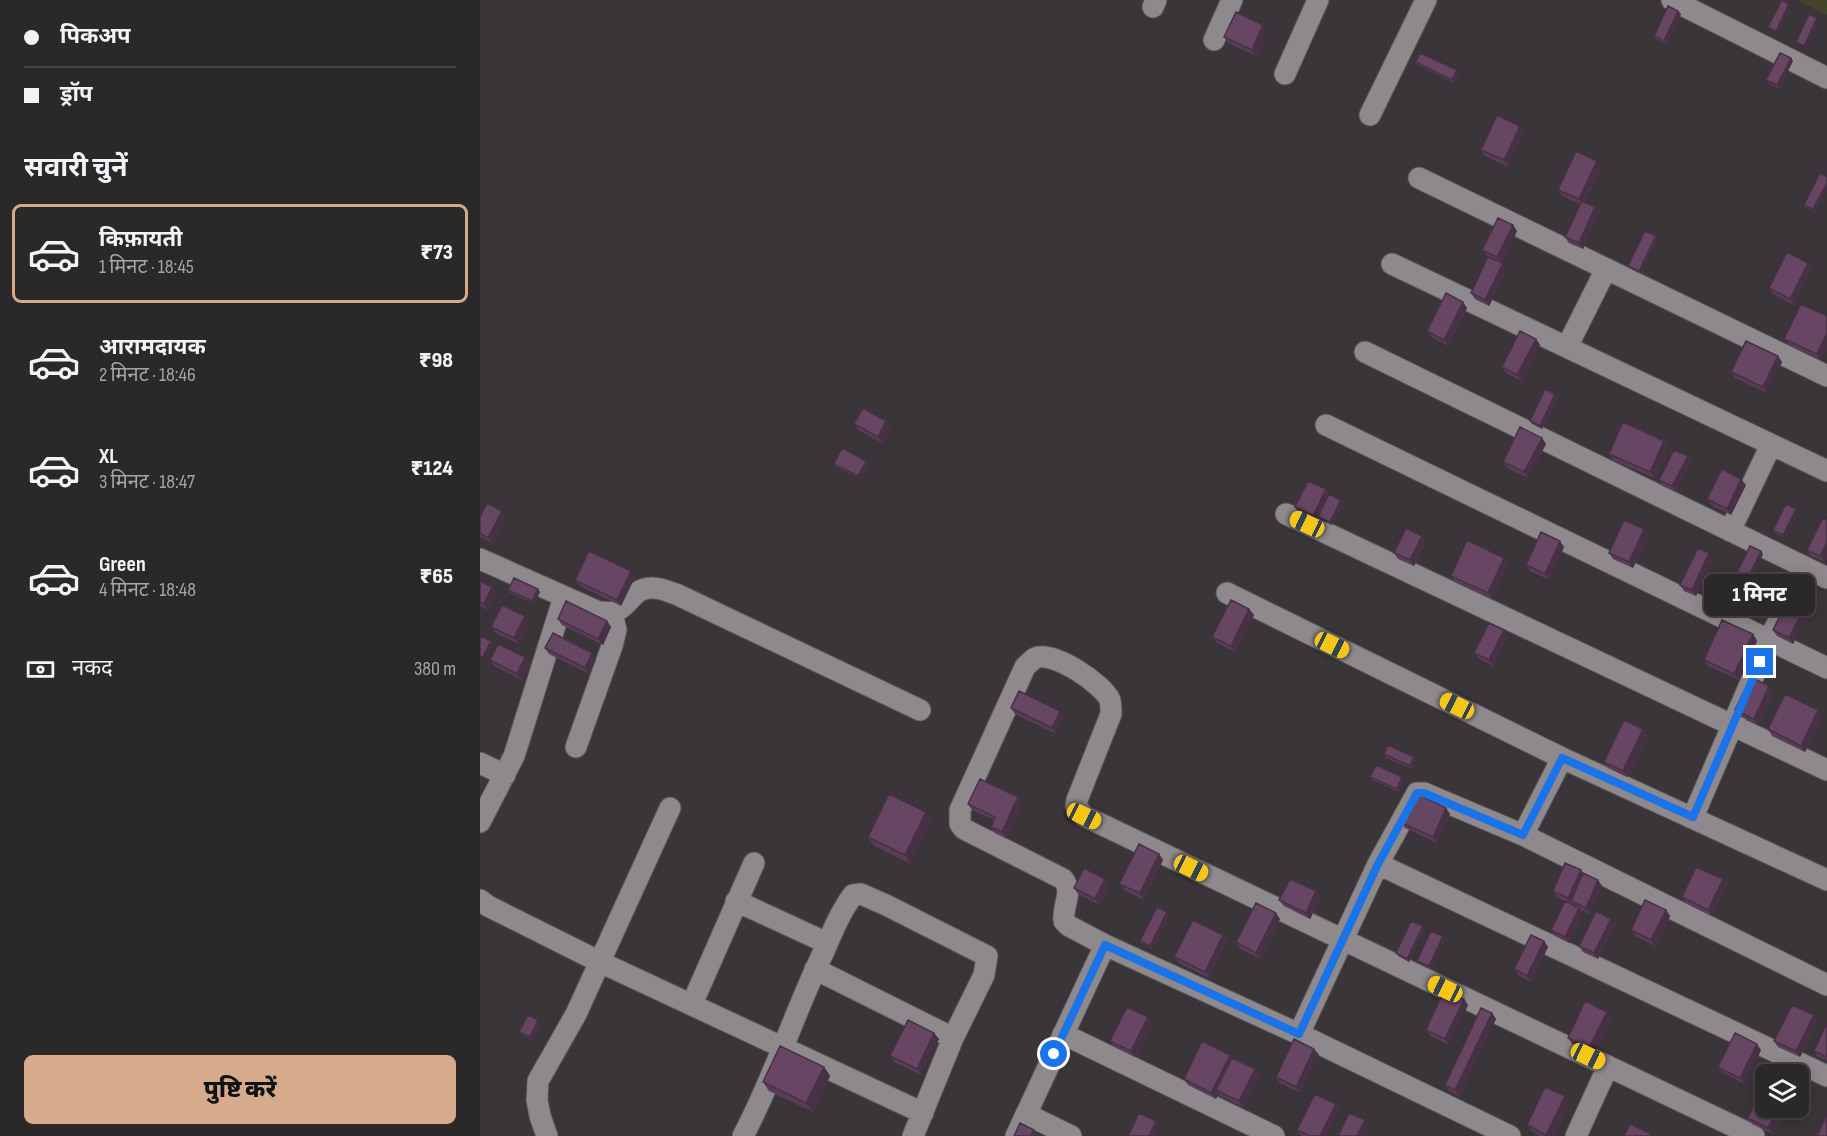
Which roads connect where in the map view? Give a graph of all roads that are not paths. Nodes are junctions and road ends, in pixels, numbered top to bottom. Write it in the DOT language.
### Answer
graph roads {
  1 [pos="1232,0"];
  2 [pos="1318,0"];
  3 [pos="1426,0"];
  4 [pos="1672,0"];
  5 [pos="1214,40"];
  6 [pos="1285,74"];
  7 [pos="1827,78"];
  8 [pos="1370,115"];
  9 [pos="1419,178"];
  10 [pos="1392,264"];
  11 [pos="1606,269"];
  12 [pos="1567,347"];
  13 [pos="1365,352"];
  14 [pos="1827,376"];
  15 [pos="1326,425"];
  16 [pos="1771,445"];
  17 [pos="1827,471"];
  18 [pos="1286,514"];
  19 [pos="1730,531"];
  20 [pos="480,559"];
  21 [pos="1805,568"];
  22 [pos="1827,579"];
  23 [pos="1227,593"];
  24 [pos="564,597"];
  25 [pos="612,612"];
  26 [pos="1769,640"];
  27 [pos="1827,668"];
  28 [pos="920,710"];
  29 [pos="1733,726"];
  30 [pos="576,747"];
  31 [pos="1562,758"];
  32 [pos="480,763"];
  33 [pos="1827,770"];
  34 [pos="505,775"];
  35 [pos="670,808"];
  36 [pos="1693,817"];
  37 [pos="480,822"];
  38 [pos="1523,835"];
  39 [pos="754,862"];
  40 [pos="1378,864"];
  41 [pos="1827,880"];
  42 [pos="480,900"];
  43 [pos="736,902"];
  44 [pos="1342,941"];
  45 [pos="827,943"];
  46 [pos="1105,945"];
  47 [pos="600,962"];
  48 [pos="814,969"];
  49 [pos="1827,985"];
  50 [pos="692,1004"];
  51 [pos="1064,1034"];
  52 [pos="1299,1034"];
  53 [pos="953,1038"];
  54 [pos="784,1047"];
  55 [pos="1608,1066"];
  56 [pos="1827,1076"];
  57 [pos="923,1113"];
  58 [pos="1026,1114"];
  59 [pos="746,1135"];
  60 [pos="547,1136"];
  61 [pos="913,1136"];
  62 [pos="1016,1136"];
  63 [pos="1071,1136"];
  64 [pos="1274,1136"];
  65 [pos="1510,1136"];
  66 [pos="1576,1136"];
  67 [pos="1754,1136"];
  1 -- 5 [label="street"];
  2 -- 6 [label="street"];
  3 -- 8 [label="street"];
  4 -- 7 [label="street"];
  9 -- 11 [label="street"];
  10 -- 12 [label="street"];
  11 -- 12 [label="street"];
  11 -- 14 [label="street"];
  12 -- 16 [label="street"];
  13 -- 19 [label="street"];
  15 -- 26 [label="street"];
  16 -- 17 [label="street"];
  16 -- 19 [label="street"];
  18 -- 29 [label="street"];
  19 -- 21 [label="street"];
  20 -- 24 [label="street"];
  21 -- 22 [label="street"];
  21 -- 26 [label="street"];
  23 -- 31 [label="street"];
  24 -- 25 [label="street"];
  24 -- 34 [label="street"];
  25 -- 28 [label="street"];
  25 -- 30 [label="street"];
  26 -- 27 [label="street"];
  26 -- 29 [label="street"];
  29 -- 33 [label="street"];
  29 -- 36 [label="street"];
  31 -- 36 [label="street"];
  31 -- 38 [label="street"];
  32 -- 34 [label="street"];
  34 -- 37 [label="street"];
  35 -- 47 [label="street"];
  36 -- 41 [label="street"];
  38 -- 40 [label="street"];
  38 -- 49 [label="street"];
  39 -- 43 [label="street"];
  40 -- 44 [label="street"];
  40 -- 56 [label="street"];
  42 -- 47 [label="street"];
  43 -- 45 [label="street"];
  43 -- 50 [label="street"];
  44 -- 46 [label="street"];
  44 -- 52 [label="street"];
  44 -- 55 [label="street"];
  45 -- 48 [label="street"];
  45 -- 53 [label="street"];
  46 -- 51 [label="street"];
  46 -- 52 [label="street"];
  47 -- 50 [label="street"];
  47 -- 60 [label="street"];
  48 -- 53 [label="street"];
  48 -- 54 [label="street"];
  50 -- 54 [label="street"];
  51 -- 58 [label="street"];
  51 -- 64 [label="street"];
  52 -- 65 [label="street"];
  53 -- 57 [label="street"];
  54 -- 57 [label="street"];
  54 -- 59 [label="street"];
  55 -- 66 [label="street"];
  55 -- 67 [label="street"];
  57 -- 61 [label="street"];
  58 -- 62 [label="street"];
  58 -- 63 [label="street"];
}
